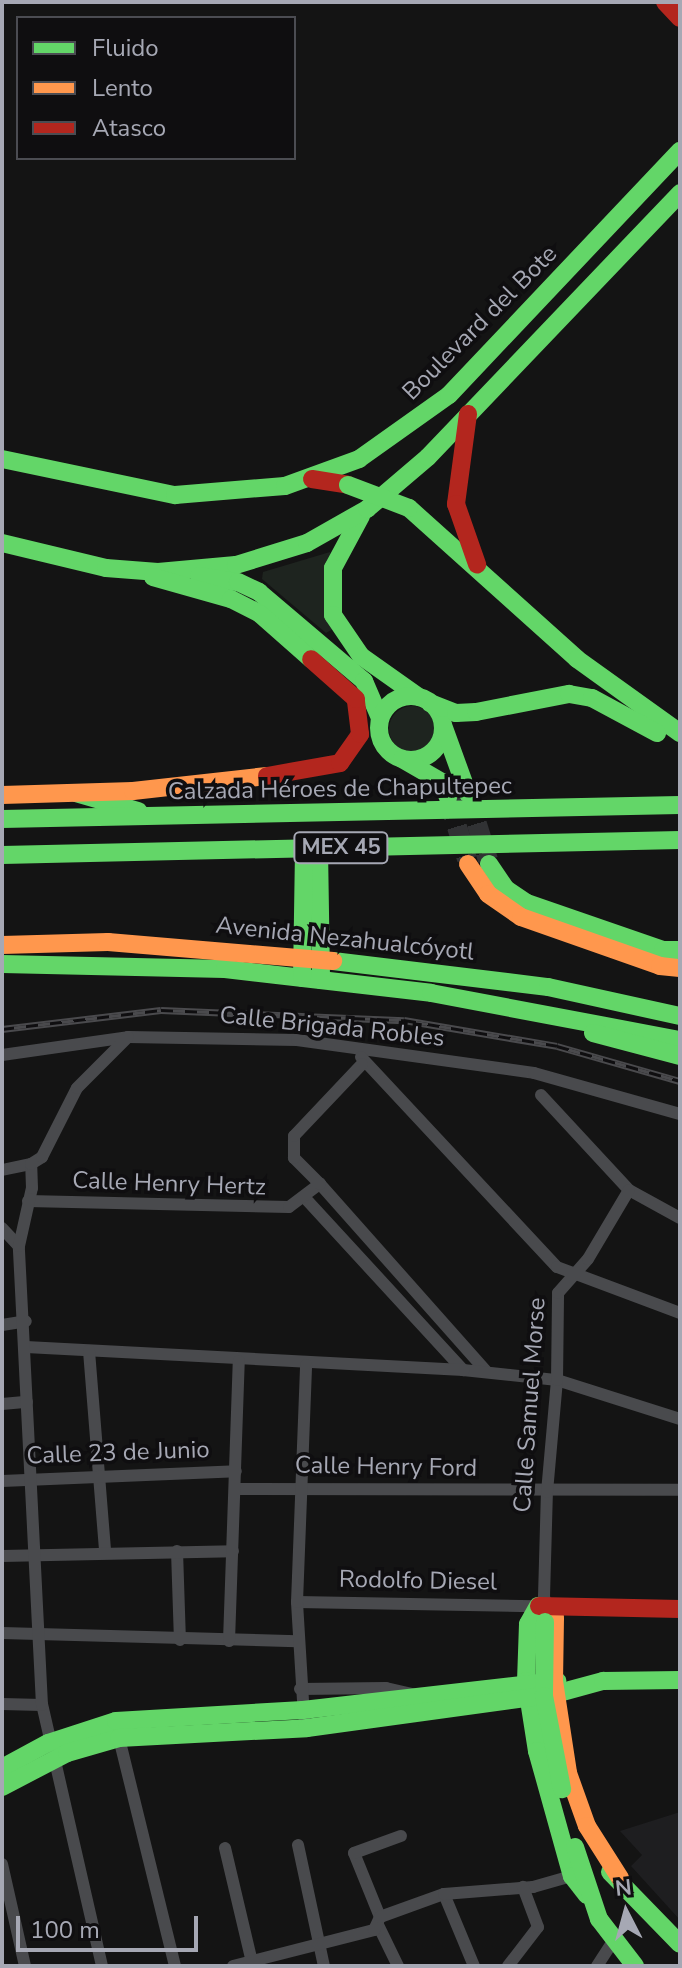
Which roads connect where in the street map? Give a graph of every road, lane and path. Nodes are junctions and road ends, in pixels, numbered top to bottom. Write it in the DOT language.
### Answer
graph roads {
  1 [pos="665,2"];
  2 [pos="680,18"];
  3 [pos="680,151"];
  4 [pos="680,193"];
  5 [pos="468,414"];
  6 [pos="2,459"];
  7 [pos="312,479"];
  8 [pos="370,507"];
  9 [pos="2,543"];
  10 [pos="479,568"];
  11 [pos="169,571"];
  12 [pos="135,572"];
  13 [pos="424,700"];
  14 [pos="380,720"];
  15 [pos="443,725"];
  16 [pos="680,733"];
  17 [pos="360,734"];
  18 [pos="680,741"];
  19 [pos="402,759"];
  20 [pos="76,793"];
  21 [pos="468,794"];
  22 [pos="2,795"];
  23 [pos="448,798"];
  24 [pos="680,805"];
  25 [pos="161,817"];
  26 [pos="2,819"];
  27 [pos="680,840"];
  28 [pos="644,842"];
  29 [pos="312,849"];
  30 [pos="680,850"];
  31 [pos="2,855"];
  32 [pos="468,864"];
  33 [pos="489,864"];
  34 [pos="2,945"];
  35 [pos="680,950"];
  36 [pos="313,959"];
  37 [pos="2,964"];
  38 [pos="370,965"];
  39 [pos="680,968"];
  40 [pos="302,978"];
  41 [pos="321,980"];
  42 [pos="368,987"];
  43 [pos="403,992"];
  44 [pos="680,1016"];
  45 [pos="128,1037"];
  46 [pos="680,1040"];
  47 [pos="359,1050"];
  48 [pos="2,1055"];
  49 [pos="680,1056"];
  50 [pos="362,1064"];
  51 [pos="541,1095"];
  52 [pos="680,1114"];
  53 [pos="31,1164"];
  54 [pos="2,1170"];
  55 [pos="320,1184"];
  56 [pos="629,1190"];
  57 [pos="305,1198"];
  58 [pos="28,1201"];
  59 [pos="680,1218"];
  60 [pos="2,1228"];
  61 [pos="19,1246"];
  62 [pos="2,1250"];
  63 [pos="571,1275"];
  64 [pos="680,1313"];
  65 [pos="26,1321"];
  66 [pos="2,1325"];
  67 [pos="26,1347"];
  68 [pos="89,1351"];
  69 [pos="239,1361"];
  70 [pos="306,1365"];
  71 [pos="463,1370"];
  72 [pos="485,1370"];
  73 [pos="557,1380"];
  74 [pos="27,1402"];
  75 [pos="2,1404"];
  76 [pos="680,1419"];
  77 [pos="236,1471"];
  78 [pos="100,1473"];
  79 [pos="30,1479"];
  80 [pos="2,1481"];
  81 [pos="301,1485"];
  82 [pos="235,1489"];
  83 [pos="680,1490"];
  84 [pos="547,1492"];
  85 [pos="105,1551"];
  86 [pos="177,1551"];
  87 [pos="233,1551"];
  88 [pos="35,1554"];
  89 [pos="2,1556"];
  90 [pos="297,1602"];
  91 [pos="680,1609"];
  92 [pos="541,1610"];
  93 [pos="37,1631"];
  94 [pos="2,1633"];
  95 [pos="180,1640"];
  96 [pos="229,1641"];
  97 [pos="297,1641"];
  98 [pos="680,1680"];
  99 [pos="554,1688"];
  100 [pos="300,1689"];
  101 [pos="527,1689"];
  102 [pos="416,1695"];
  103 [pos="2,1704"];
  104 [pos="42,1705"];
  105 [pos="305,1719"];
  106 [pos="557,1725"];
  107 [pos="533,1728"];
  108 [pos="119,1738"];
  109 [pos="50,1751"];
  110 [pos="2,1768"];
  111 [pos="2,1787"];
  112 [pos="401,1836"];
  113 [pos="298,1845"];
  114 [pos="225,1848"];
  115 [pos="2,1864"];
  116 [pos="584,1868"];
  117 [pos="620,1878"];
  118 [pos="523,1887"];
  119 [pos="444,1894"];
  120 [pos="379,1921"];
  121 [pos="613,1941"];
  122 [pos="680,1944"];
  123 [pos="320,1947"];
  124 [pos="252,1964"];
  125 [pos="25,1966"];
  126 [pos="102,1966"];
  127 [pos="175,1966"];
  128 [pos="233,1966"];
  129 [pos="324,1966"];
  130 [pos="398,1966"];
  131 [pos="474,1966"];
  132 [pos="508,1966"];
  133 [pos="597,1966"];
  134 [pos="635,1966"];
  1 -- 2 [label="main road"];
  3 -- 7 [label="main road, Boulevard del Bote"];
  4 -- 5 [label="main road"];
  5 -- 8 [label="main road"];
  5 -- 10 [label="main road"];
  6 -- 7 [label="main road, Boulevard del Bote"];
  7 -- 10 [label="main road, bridge"];
  8 -- 11 [label="main road"];
  8 -- 13 [label="main road"];
  9 -- 12 [label="main road"];
  10 -- 16 [label="main road"];
  11 -- 12 [label="main road"];
  11 -- 14 [label="main road"];
  12 -- 17 [label="main road"];
  13 -- 14 [label="main road"];
  13 -- 15 [label="main road"];
  13 -- 18 [label="main road"];
  14 -- 17 [label="main road"];
  14 -- 19 [label="main road"];
  15 -- 19 [label="main road"];
  15 -- 21 [label="main road"];
  17 -- 20 [label="main road"];
  19 -- 23 [label="main road"];
  20 -- 22 [label="main road"];
  20 -- 25 [label="main road"];
  24 -- 25 [label="main road, Calzada Héroes de Chapultepec / MEX 45"];
  25 -- 26 [label="main road, Calzada Héroes de Chapultepec / MEX 45"];
  27 -- 28 [label="main road, MEX 45"];
  28 -- 29 [label="main road, MEX 45"];
  28 -- 30 [label="main road"];
  29 -- 31 [label="main road, MEX 45"];
  29 -- 36 [label="main road"];
  32 -- 39 [label="main road"];
  33 -- 35 [label="main road"];
  34 -- 36 [label="main road, Avenida Nezahualcóyotl"];
  36 -- 38 [label="main road, Avenida Nezahualcóyotl"];
  36 -- 40 [label="main road"];
  36 -- 41 [label="main road"];
  37 -- 40 [label="main road, Avenida Nezahualcóyotl"];
  38 -- 42 [label="main road"];
  38 -- 44 [label="main road, Avenida Nezahualcóyotl"];
  40 -- 41 [label="main road, Avenida Nezahualcóyotl"];
  41 -- 42 [label="main road, Avenida Nezahualcóyotl"];
  42 -- 43 [label="main road, Avenida Nezahualcóyotl"];
  43 -- 46 [label="main road, Avenida Nezahualcóyotl"];
  43 -- 49 [label="main road, Avenida Nezahualcóyotl"];
  45 -- 47 [label="street, Calle Brigada Robles"];
  45 -- 48 [label="street, Calle Brigada Robles"];
  45 -- 53 [label="street"];
  47 -- 50 [label="street"];
  47 -- 52 [label="street, Calle Brigada Robles"];
  50 -- 55 [label="street"];
  50 -- 63 [label="street"];
  51 -- 56 [label="street"];
  53 -- 54 [label="street"];
  53 -- 58 [label="street"];
  55 -- 57 [label="street"];
  55 -- 72 [label="street"];
  56 -- 59 [label="street"];
  56 -- 63 [label="street, Calle Samuel Morse"];
  57 -- 58 [label="street, Calle Henry Hertz"];
  57 -- 71 [label="street"];
  58 -- 61 [label="street"];
  60 -- 61 [label="street"];
  61 -- 62 [label="street"];
  61 -- 65 [label="street"];
  63 -- 64 [label="street"];
  63 -- 73 [label="street, Calle Samuel Morse"];
  65 -- 66 [label="street"];
  65 -- 67 [label="street"];
  67 -- 68 [label="street"];
  67 -- 74 [label="street"];
  68 -- 69 [label="street"];
  68 -- 78 [label="street"];
  69 -- 70 [label="street"];
  69 -- 77 [label="street"];
  70 -- 71 [label="street"];
  70 -- 81 [label="street"];
  71 -- 72 [label="street"];
  72 -- 73 [label="street"];
  73 -- 76 [label="street"];
  73 -- 84 [label="street, Calle Samuel Morse"];
  74 -- 75 [label="street"];
  74 -- 79 [label="street"];
  77 -- 78 [label="street, Calle 23 de Junio"];
  77 -- 82 [label="street"];
  78 -- 79 [label="street, Calle 23 de Junio"];
  78 -- 85 [label="street"];
  79 -- 80 [label="street, Calle 23 de Junio"];
  79 -- 88 [label="street"];
  81 -- 82 [label="street, Calle Henry Ford"];
  81 -- 84 [label="street, Calle Henry Ford"];
  81 -- 90 [label="street"];
  82 -- 87 [label="street"];
  83 -- 84 [label="street, Calle Henry Ford"];
  84 -- 92 [label="street, Calle Samuel Morse"];
  85 -- 86 [label="street"];
  85 -- 88 [label="street"];
  86 -- 87 [label="street"];
  86 -- 95 [label="street"];
  87 -- 96 [label="street"];
  88 -- 89 [label="street"];
  88 -- 93 [label="street"];
  90 -- 92 [label="street, Rodolfo Diesel"];
  90 -- 97 [label="street"];
  91 -- 92 [label="main road"];
  92 -- 99 [label="main road"];
  92 -- 101 [label="main road"];
  92 -- 116 [label="main road, Calle Samuel Morse, bridge"];
  93 -- 94 [label="street"];
  93 -- 95 [label="street"];
  93 -- 104 [label="street"];
  95 -- 96 [label="street"];
  96 -- 97 [label="street"];
  97 -- 100 [label="street"];
  98 -- 99 [label="main road"];
  99 -- 101 [label="main road"];
  99 -- 106 [label="main road"];
  100 -- 102 [label="street"];
  100 -- 105 [label="street"];
  101 -- 102 [label="main road"];
  101 -- 105 [label="main road"];
  101 -- 107 [label="main road"];
  102 -- 105 [label="main road"];
  103 -- 104 [label="street"];
  104 -- 109 [label="street"];
  105 -- 108 [label="main road"];
  105 -- 109 [label="main road"];
  106 -- 107 [label="main road"];
  106 -- 117 [label="main road"];
  107 -- 116 [label="main road"];
  108 -- 109 [label="main road"];
  108 -- 127 [label="street"];
  109 -- 110 [label="main road"];
  109 -- 111 [label="main road"];
  109 -- 126 [label="street"];
  112 -- 120 [label="street"];
  113 -- 123 [label="street"];
  114 -- 124 [label="street"];
  115 -- 125 [label="street"];
  116 -- 117 [label="main road"];
  116 -- 118 [label="street"];
  116 -- 121 [label="main road"];
  117 -- 122 [label="main road"];
  118 -- 119 [label="street"];
  118 -- 132 [label="street"];
  119 -- 120 [label="street"];
  119 -- 131 [label="street"];
  120 -- 123 [label="street"];
  120 -- 130 [label="street"];
  121 -- 133 [label="street"];
  121 -- 134 [label="main road"];
  123 -- 124 [label="street"];
  123 -- 129 [label="street"];
  124 -- 128 [label="street"];
}
